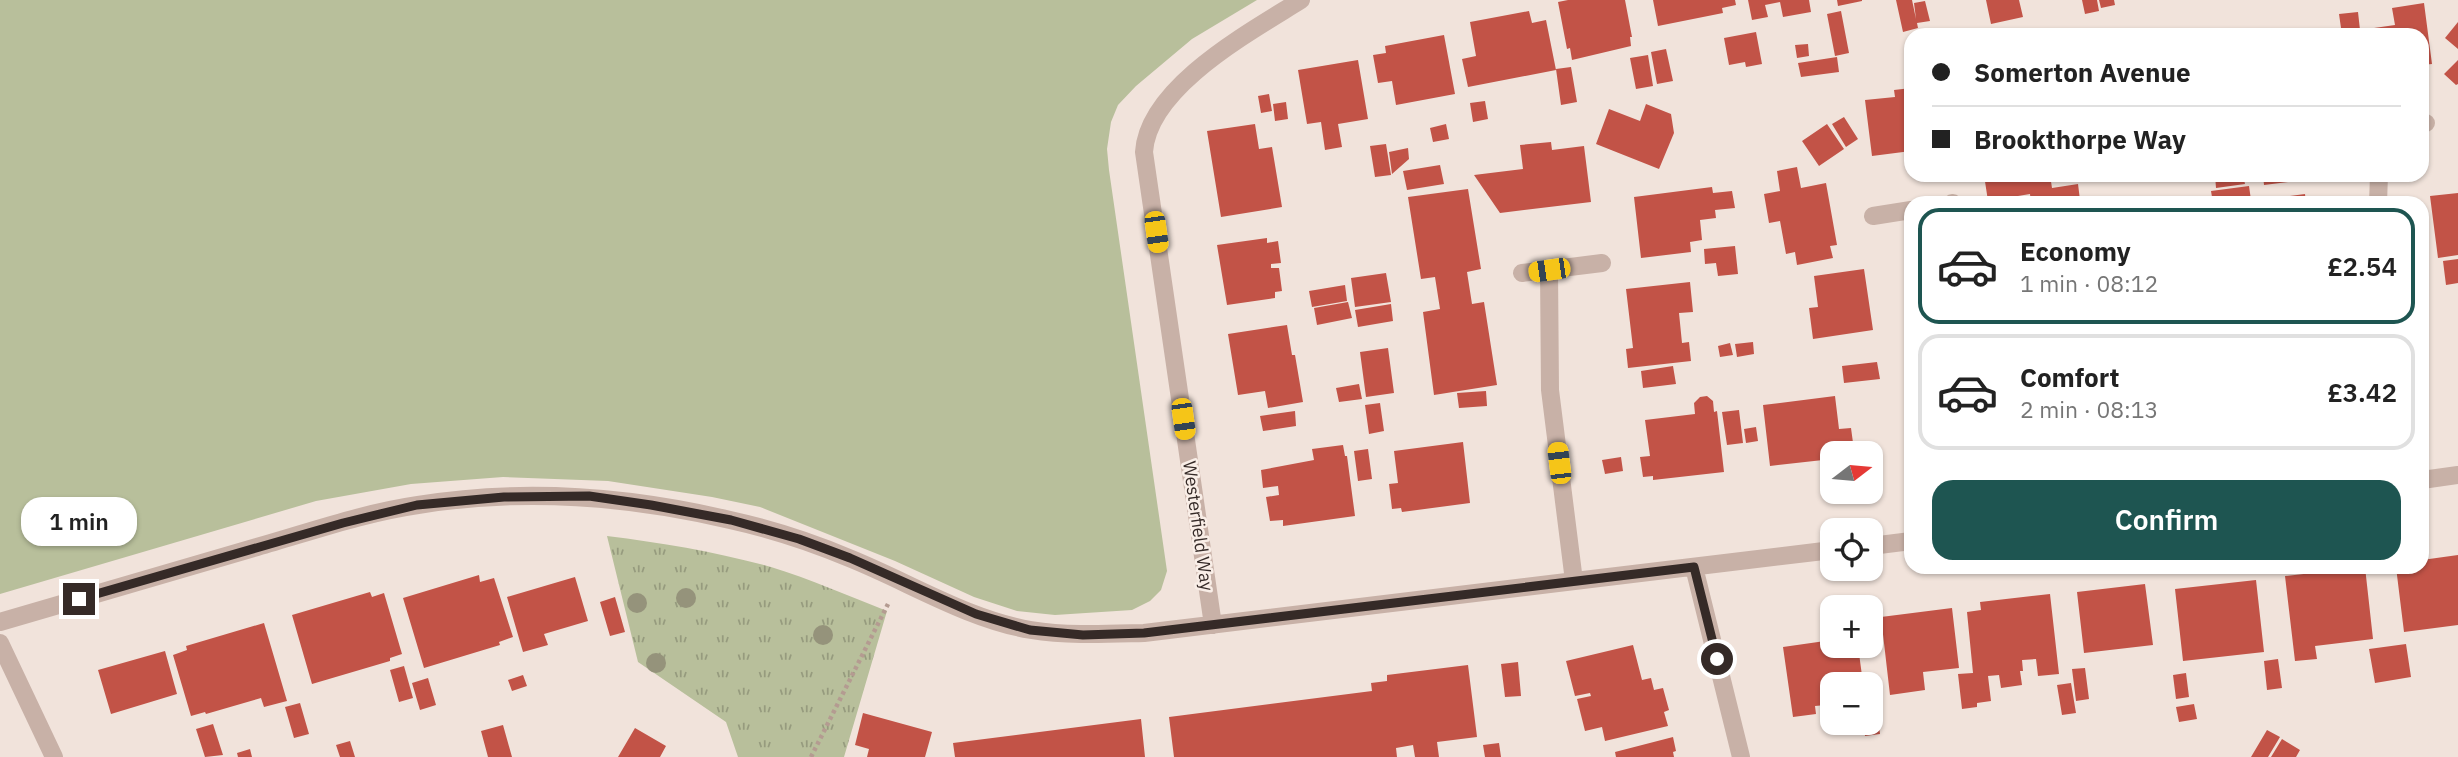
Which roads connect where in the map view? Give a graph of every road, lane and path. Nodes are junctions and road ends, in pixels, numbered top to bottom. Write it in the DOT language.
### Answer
graph roads {
  1 [pos="1301,0"];
  2 [pos="1904,211"];
  3 [pos="1873,216"];
  4 [pos="1602,263"];
  5 [pos="1549,270"];
  6 [pos="1522,273"];
  7 [pos="2458,475"];
  8 [pos="2429,479"];
  9 [pos="1904,542"];
  10 [pos="1883,544"];
  11 [pos="1820,551"];
  12 [pos="1694,567"];
  13 [pos="900,581"];
  14 [pos="1574,582"];
  15 [pos="0,622"];
  16 [pos="1213,625"];
  17 [pos="0,643"];
  18 [pos="54,757"];
  19 [pos="811,757"];
  20 [pos="1741,757"];
  1 -- 16 [label="street, Westerfield Way"];
  2 -- 3 [label="street"];
  4 -- 5 [label="street"];
  5 -- 6 [label="street"];
  5 -- 14 [label="street"];
  7 -- 8 [label="street"];
  9 -- 10 [label="street"];
  11 -- 12 [label="street"];
  12 -- 14 [label="street"];
  12 -- 20 [label="street"];
  13 -- 15 [label="street"];
  13 -- 16 [label="street"];
  13 -- 19 [label="path"];
  14 -- 16 [label="street"];
  17 -- 18 [label="street"];
}
